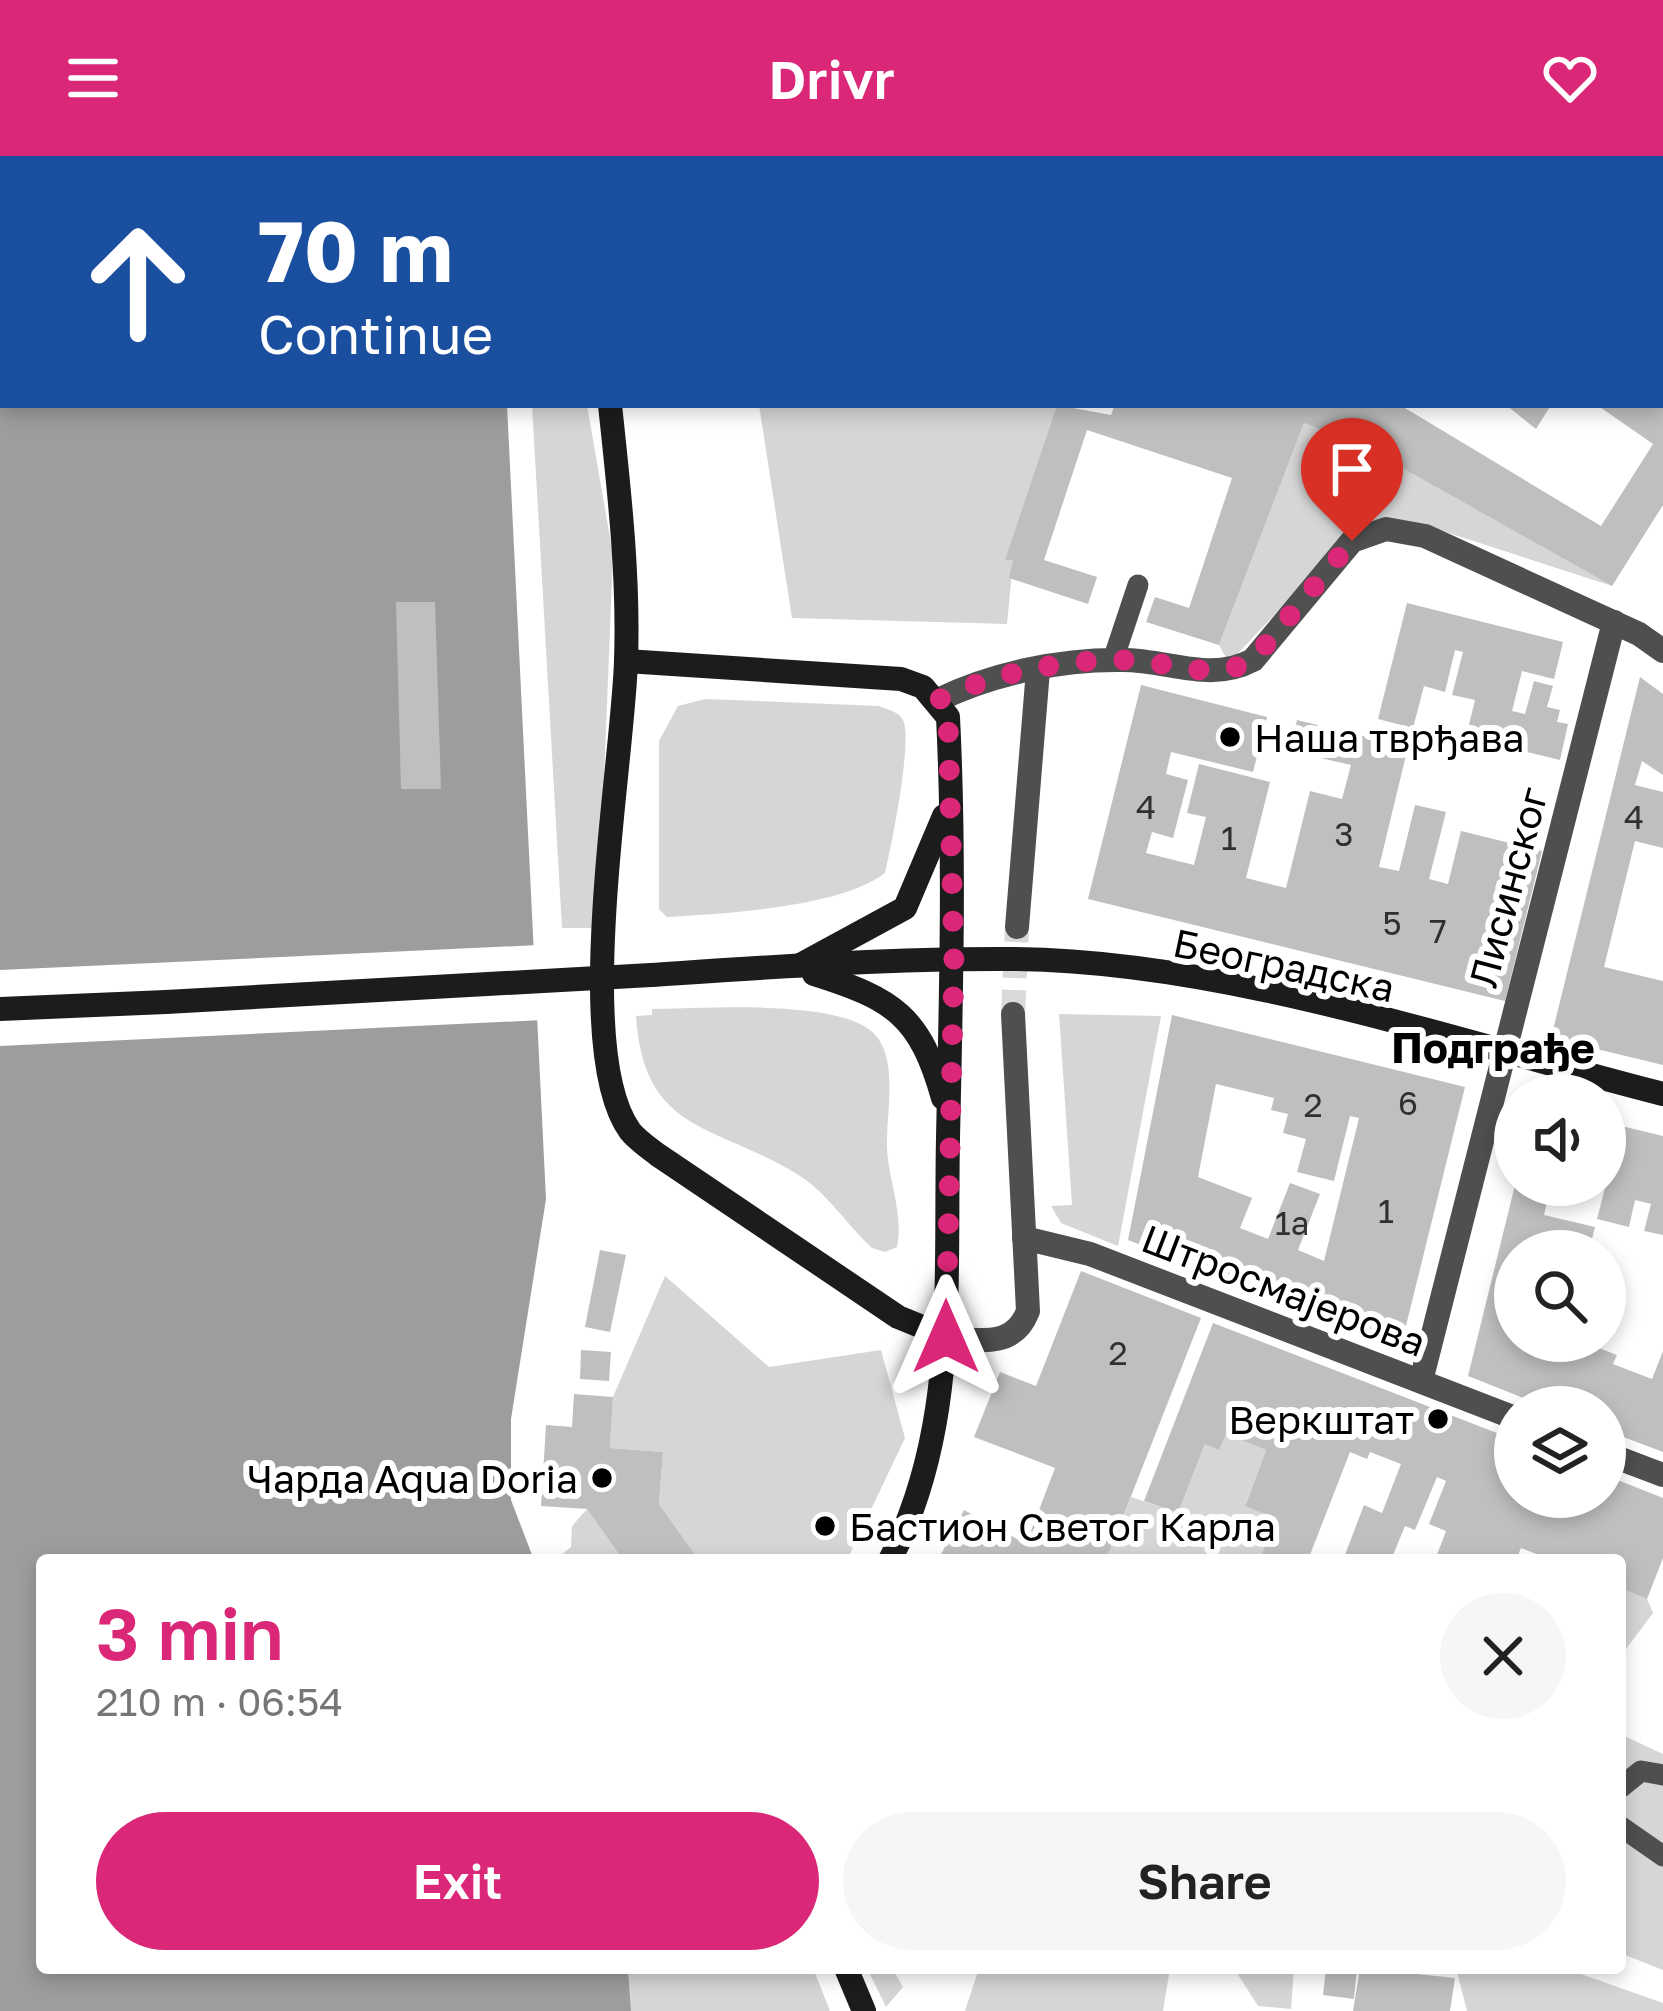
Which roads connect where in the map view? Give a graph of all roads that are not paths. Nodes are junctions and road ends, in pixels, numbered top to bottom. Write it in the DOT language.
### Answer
graph roads {
  1 [pos="610,408"];
  2 [pos="1138,584"];
  3 [pos="1614,622"];
  4 [pos="1663,651"];
  5 [pos="1113,660"];
  6 [pos="626,661"];
  7 [pos="1038,670"];
  8 [pos="938,700"];
  9 [pos="949,803"];
  10 [pos="1017,927"];
  11 [pos="954,963"];
  12 [pos="795,968"];
  13 [pos="0,1010"];
  14 [pos="1013,1014"];
  15 [pos="1502,1053"];
  16 [pos="1663,1094"];
  17 [pos="949,1118"];
  18 [pos="1024,1238"];
  19 [pos="946,1337"];
  20 [pos="1421,1381"];
  21 [pos="1494,1410"];
  22 [pos="1626,1461"];
  23 [pos="1663,1475"];
  24 [pos="892,1554"];
  25 [pos="1663,1775"];
  26 [pos="1626,1782"];
  27 [pos="1626,1830"];
  28 [pos="1663,1856"];
  29 [pos="849,1974"];
  30 [pos="864,2011"];
  1 -- 6 [label="main road"];
  2 -- 5 [label="lane"];
  3 -- 4 [label="street"];
  3 -- 5 [label="street"];
  3 -- 15 [label="street, Лисинског"];
  5 -- 7 [label="street"];
  6 -- 8 [label="main road"];
  6 -- 19 [label="main road"];
  7 -- 8 [label="street"];
  7 -- 10 [label="street"];
  8 -- 9 [label="main road"];
  9 -- 11 [label="main road"];
  9 -- 12 [label="main road"];
  11 -- 12 [label="main road, Београдска"];
  11 -- 15 [label="main road, Београдска"];
  11 -- 17 [label="main road"];
  12 -- 13 [label="main road, Београдска, bridge"];
  12 -- 17 [label="main road"];
  14 -- 18 [label="street"];
  15 -- 16 [label="main road, Београдска"];
  15 -- 20 [label="street, Лисинског"];
  17 -- 19 [label="main road"];
  18 -- 19 [label="street"];
  18 -- 20 [label="street, Штросмајерова"];
  19 -- 24 [label="main road"];
  20 -- 21 [label="street, Штросмајерова"];
  22 -- 23 [label="street"];
  25 -- 26 [label="lane"];
  27 -- 28 [label="lane"];
  29 -- 30 [label="main road"];
}
